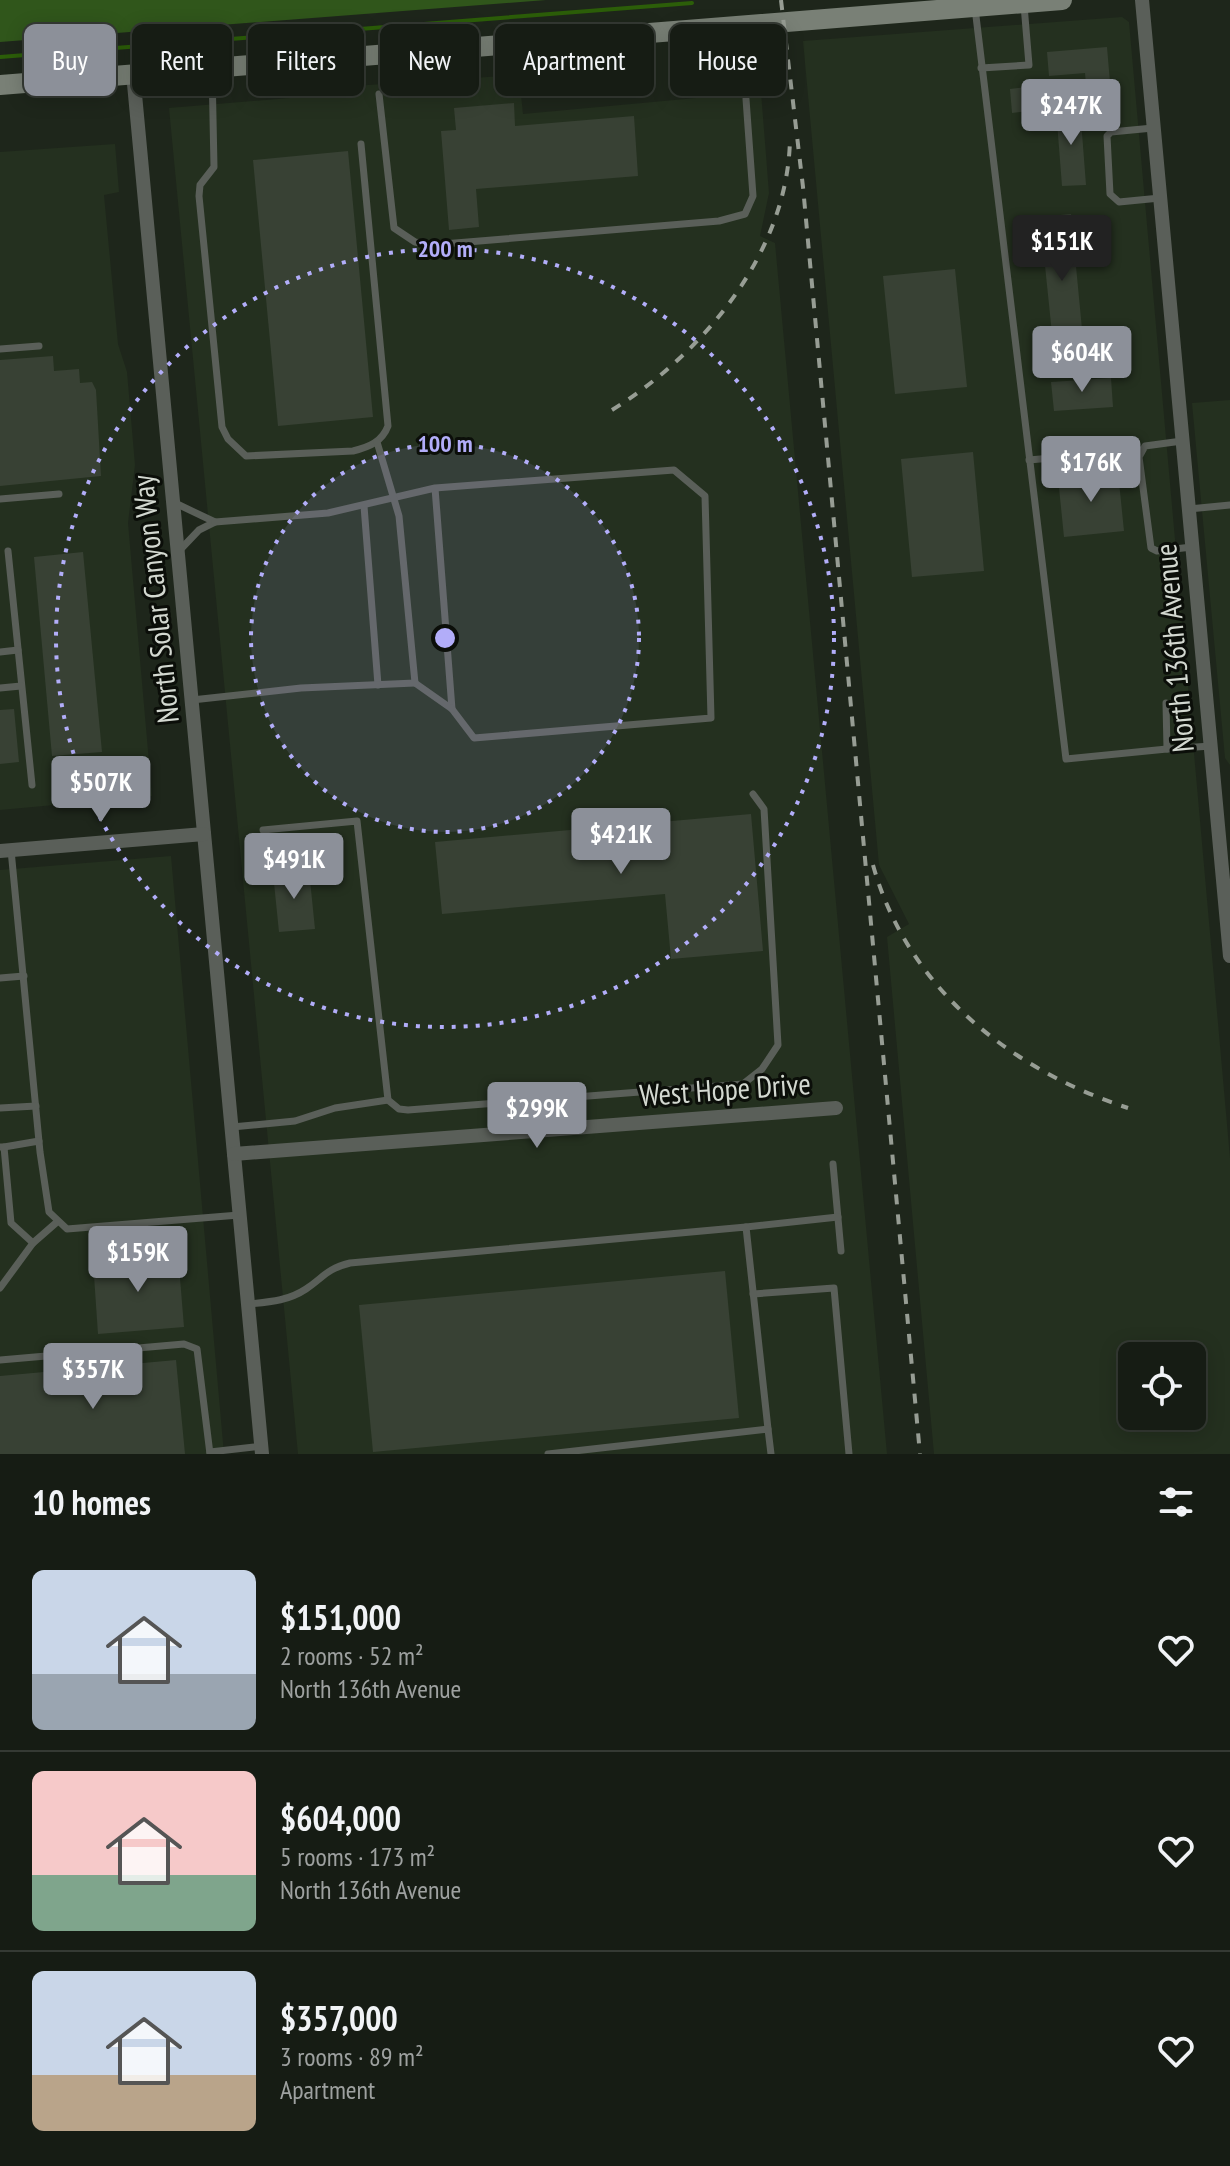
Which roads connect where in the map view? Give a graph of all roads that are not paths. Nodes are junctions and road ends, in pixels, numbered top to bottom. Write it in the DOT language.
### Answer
graph roads {
  1 [pos="1062,0"];
  2 [pos="1142,0"];
  3 [pos="1024,2"];
  4 [pos="974,6"];
  5 [pos="232,65"];
  6 [pos="981,68"];
  7 [pos="132,73"];
  8 [pos="0,85"];
  9 [pos="379,94"];
  10 [pos="135,96"];
  11 [pos="213,96"];
  12 [pos="746,99"];
  13 [pos="1153,128"];
  14 [pos="361,144"];
  15 [pos="1160,198"];
  16 [pos="39,346"];
  17 [pos="0,349"];
  18 [pos="1182,441"];
  19 [pos="377,442"];
  20 [pos="1141,450"];
  21 [pos="1029,460"];
  22 [pos="435,488"];
  23 [pos="59,494"];
  24 [pos="0,499"];
  25 [pos="394,500"];
  26 [pos="173,502"];
  27 [pos="1230,505"];
  28 [pos="364,506"];
  29 [pos="1189,509"];
  30 [pos="215,522"];
  31 [pos="1192,547"];
  32 [pos="8,551"];
  33 [pos="178,552"];
  34 [pos="18,650"];
  35 [pos="0,652"];
  36 [pos="415,683"];
  37 [pos="378,685"];
  38 [pos="21,686"];
  39 [pos="0,688"];
  40 [pos="192,700"];
  41 [pos="1166,703"];
  42 [pos="452,709"];
  43 [pos="1211,746"];
  44 [pos="1167,749"];
  45 [pos="1230,783"];
  46 [pos="1214,784"];
  47 [pos="32,785"];
  48 [pos="753,794"];
  49 [pos="263,830"];
  50 [pos="204,834"];
  51 [pos="5,851"];
  52 [pos="1228,901"];
  53 [pos="1230,956"];
  54 [pos="24,976"];
  55 [pos="0,978"];
  56 [pos="388,1100"];
  57 [pos="36,1106"];
  58 [pos="0,1108"];
  59 [pos="836,1108"];
  60 [pos="232,1127"];
  61 [pos="39,1141"];
  62 [pos="2,1147"];
  63 [pos="234,1154"];
  64 [pos="833,1164"];
  65 [pos="4,1184"];
  66 [pos="240,1215"];
  67 [pos="838,1217"];
  68 [pos="57,1222"];
  69 [pos="11,1223"];
  70 [pos="0,1224"];
  71 [pos="746,1227"];
  72 [pos="33,1243"];
  73 [pos="841,1251"];
  74 [pos="0,1288"];
  75 [pos="753,1294"];
  76 [pos="248,1304"];
  77 [pos="0,1360"];
  78 [pos="768,1429"];
  79 [pos="262,1450"];
  80 [pos="210,1453"];
  81 [pos="548,1454"];
  82 [pos="771,1454"];
  83 [pos="849,1454"];
  1 -- 3 [label="main road"];
  2 -- 13 [label="street, North 136th Avenue"];
  3 -- 4 [label="main road"];
  3 -- 6 [label="lane"];
  4 -- 5 [label="main road"];
  4 -- 6 [label="lane"];
  6 -- 21 [label="lane"];
  7 -- 8 [label="main road"];
  9 -- 12 [label="lane"];
  10 -- 26 [label="street, North Solar Canyon Way"];
  11 -- 19 [label="lane"];
  13 -- 15 [label="street, North 136th Avenue"];
  13 -- 15 [label="lane"];
  14 -- 19 [label="lane"];
  15 -- 18 [label="street, North 136th Avenue"];
  16 -- 17 [label="lane"];
  18 -- 20 [label="lane"];
  18 -- 29 [label="street, North 136th Avenue"];
  19 -- 25 [label="lane"];
  20 -- 21 [label="lane"];
  20 -- 31 [label="lane"];
  21 -- 44 [label="lane"];
  22 -- 25 [label="lane"];
  22 -- 42 [label="lane"];
  22 -- 42 [label="lane"];
  23 -- 24 [label="lane"];
  25 -- 28 [label="lane"];
  25 -- 36 [label="lane"];
  26 -- 30 [label="lane"];
  26 -- 33 [label="street, North Solar Canyon Way"];
  27 -- 29 [label="lane"];
  28 -- 30 [label="lane"];
  28 -- 37 [label="lane"];
  29 -- 31 [label="street, North 136th Avenue"];
  30 -- 33 [label="lane"];
  31 -- 43 [label="street, North 136th Avenue"];
  32 -- 34 [label="lane"];
  33 -- 40 [label="street, North Solar Canyon Way"];
  34 -- 35 [label="lane"];
  34 -- 38 [label="lane"];
  36 -- 37 [label="lane"];
  36 -- 42 [label="lane"];
  37 -- 40 [label="lane"];
  38 -- 39 [label="lane"];
  38 -- 47 [label="lane"];
  40 -- 50 [label="street, North Solar Canyon Way"];
  41 -- 44 [label="lane"];
  43 -- 44 [label="lane"];
  43 -- 46 [label="street, North 136th Avenue"];
  45 -- 46 [label="street"];
  46 -- 52 [label="street, North 136th Avenue"];
  48 -- 56 [label="lane"];
  49 -- 56 [label="lane"];
  50 -- 51 [label="street"];
  50 -- 60 [label="street, North Solar Canyon Way"];
  51 -- 54 [label="lane"];
  52 -- 53 [label="street, North 136th Avenue"];
  54 -- 55 [label="lane"];
  54 -- 57 [label="lane"];
  56 -- 60 [label="lane"];
  57 -- 58 [label="lane"];
  57 -- 61 [label="lane"];
  59 -- 63 [label="street, West Hope Drive"];
  60 -- 63 [label="street, North Solar Canyon Way"];
  61 -- 62 [label="lane"];
  61 -- 68 [label="lane"];
  62 -- 65 [label="lane"];
  63 -- 66 [label="street, North Solar Canyon Way"];
  64 -- 67 [label="lane"];
  65 -- 69 [label="lane"];
  66 -- 68 [label="lane"];
  66 -- 76 [label="street, North Solar Canyon Way"];
  67 -- 71 [label="lane"];
  67 -- 73 [label="lane"];
  68 -- 72 [label="lane"];
  69 -- 70 [label="lane"];
  69 -- 72 [label="lane"];
  71 -- 75 [label="lane"];
  71 -- 76 [label="lane"];
  72 -- 74 [label="lane"];
  75 -- 78 [label="lane"];
  75 -- 83 [label="lane"];
  76 -- 79 [label="street, North Solar Canyon Way"];
  77 -- 80 [label="lane"];
  78 -- 81 [label="lane"];
  78 -- 82 [label="lane"];
  79 -- 80 [label="lane"];
}
